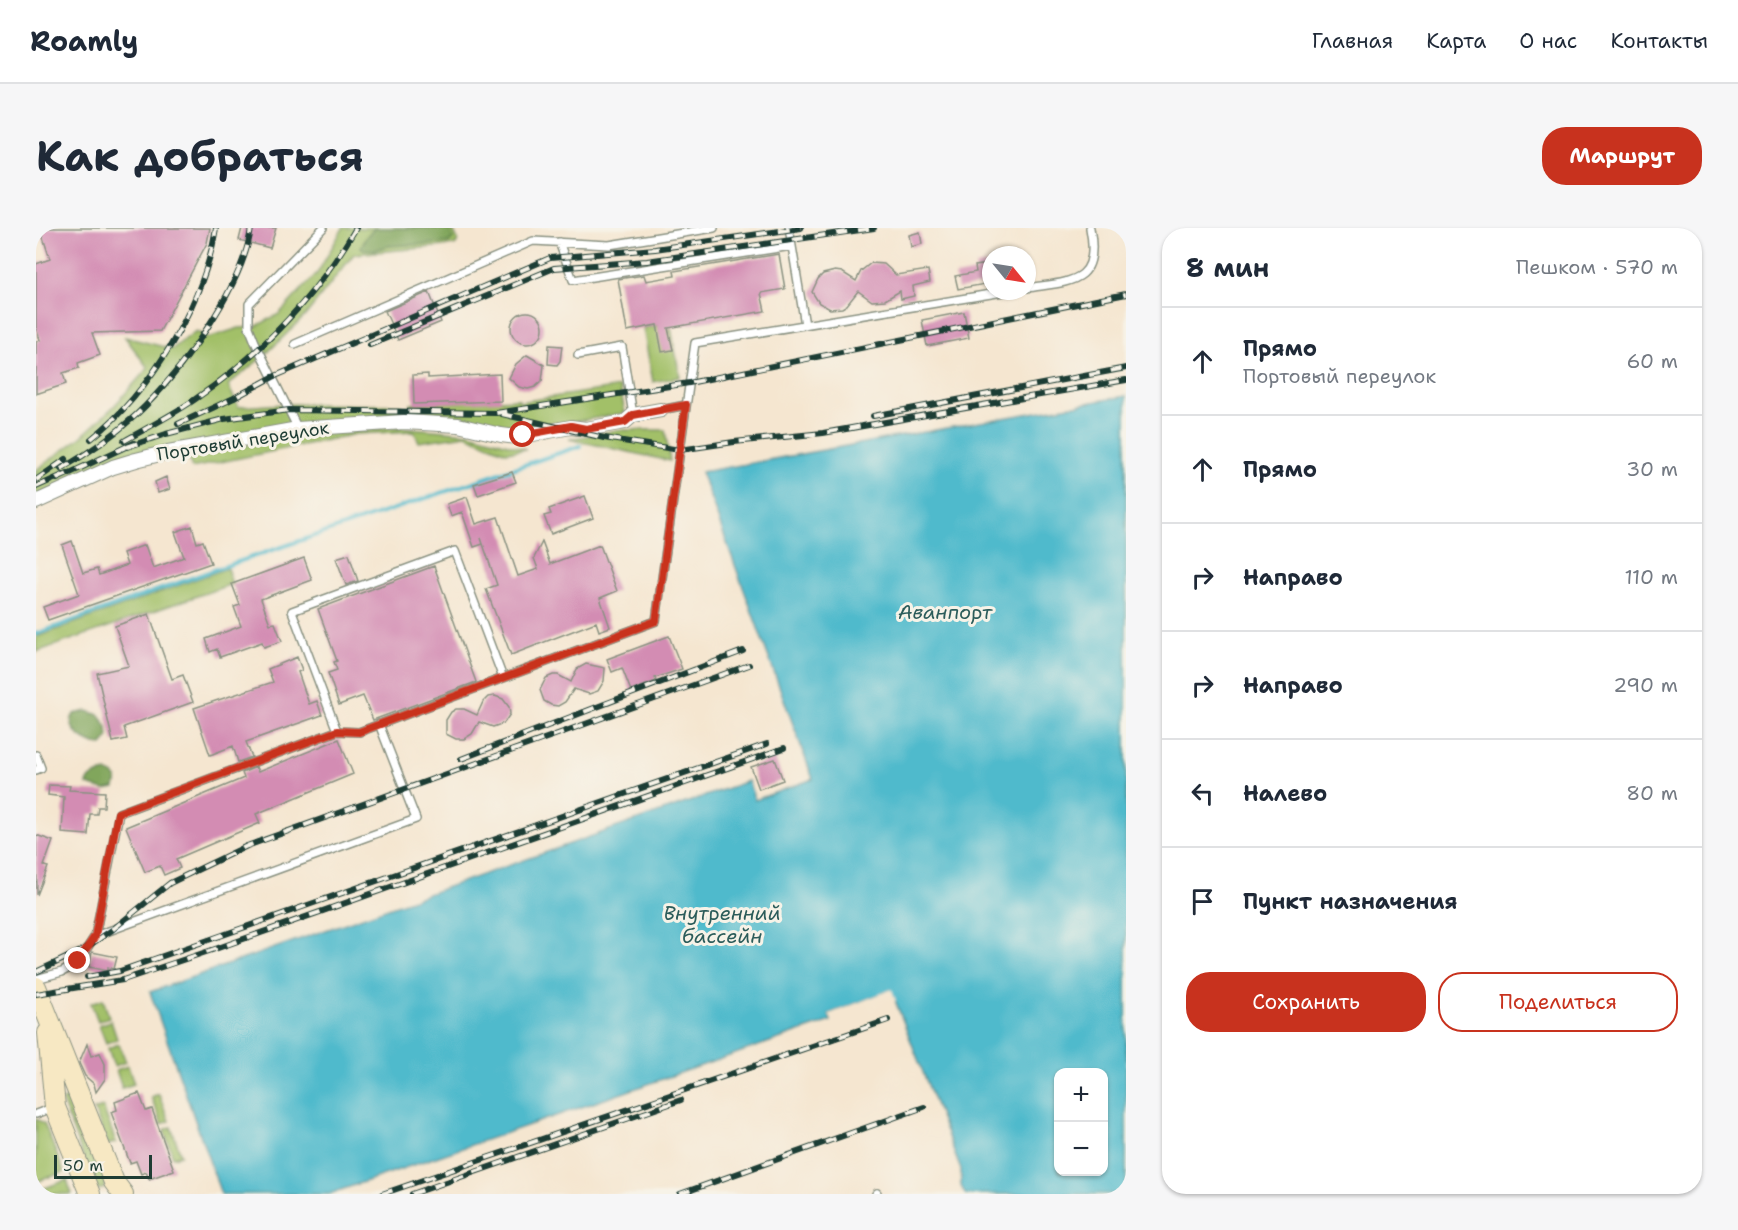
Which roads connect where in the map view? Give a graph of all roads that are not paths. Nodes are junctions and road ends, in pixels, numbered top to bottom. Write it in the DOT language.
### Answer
graph roads {
  1 [pos="323,228"];
  2 [pos="714,228"];
  3 [pos="789,228"];
  4 [pos="1090,228"];
  5 [pos="559,242"];
  6 [pos="792,246"];
  7 [pos="1036,286"];
  8 [pos="982,296"];
  9 [pos="805,325"];
  10 [pos="295,344"];
  11 [pos="578,355"];
  12 [pos="686,405"];
  13 [pos="661,410"];
  14 [pos="633,415"];
  15 [pos="298,429"];
  16 [pos="36,502"];
  17 [pos="503,678"];
  18 [pos="378,724"];
  19 [pos="337,731"];
  20 [pos="36,755"];
  21 [pos="36,770"];
  22 [pos="95,936"];
  23 [pos="36,979"];
  24 [pos="36,987"];
  25 [pos="46,1010"];
  26 [pos="55,1107"];
  27 [pos="36,1113"];
  28 [pos="90,1194"];
  29 [pos="123,1194"];
  1 -- 15 [label="lane"];
  2 -- 5 [label="lane"];
  3 -- 6 [label="lane"];
  4 -- 7 [label="lane"];
  5 -- 6 [label="lane"];
  5 -- 10 [label="lane"];
  6 -- 9 [label="lane"];
  8 -- 9 [label="lane"];
  9 -- 12 [label="lane"];
  11 -- 14 [label="lane"];
  12 -- 13 [label="lane"];
  12 -- 17 [label="lane"];
  13 -- 14 [label="street, Портовый переулок"];
  14 -- 15 [label="street, Портовый переулок"];
  15 -- 16 [label="street, Портовый переулок"];
  17 -- 18 [label="lane"];
  17 -- 19 [label="lane"];
  18 -- 19 [label="lane"];
  18 -- 22 [label="lane"];
  19 -- 22 [label="lane"];
  20 -- 21 [label="lane"];
  22 -- 23 [label="lane"];
  24 -- 25 [label="street"];
  25 -- 26 [label="street"];
  25 -- 29 [label="street"];
  26 -- 27 [label="lane"];
  26 -- 28 [label="street"];
}
